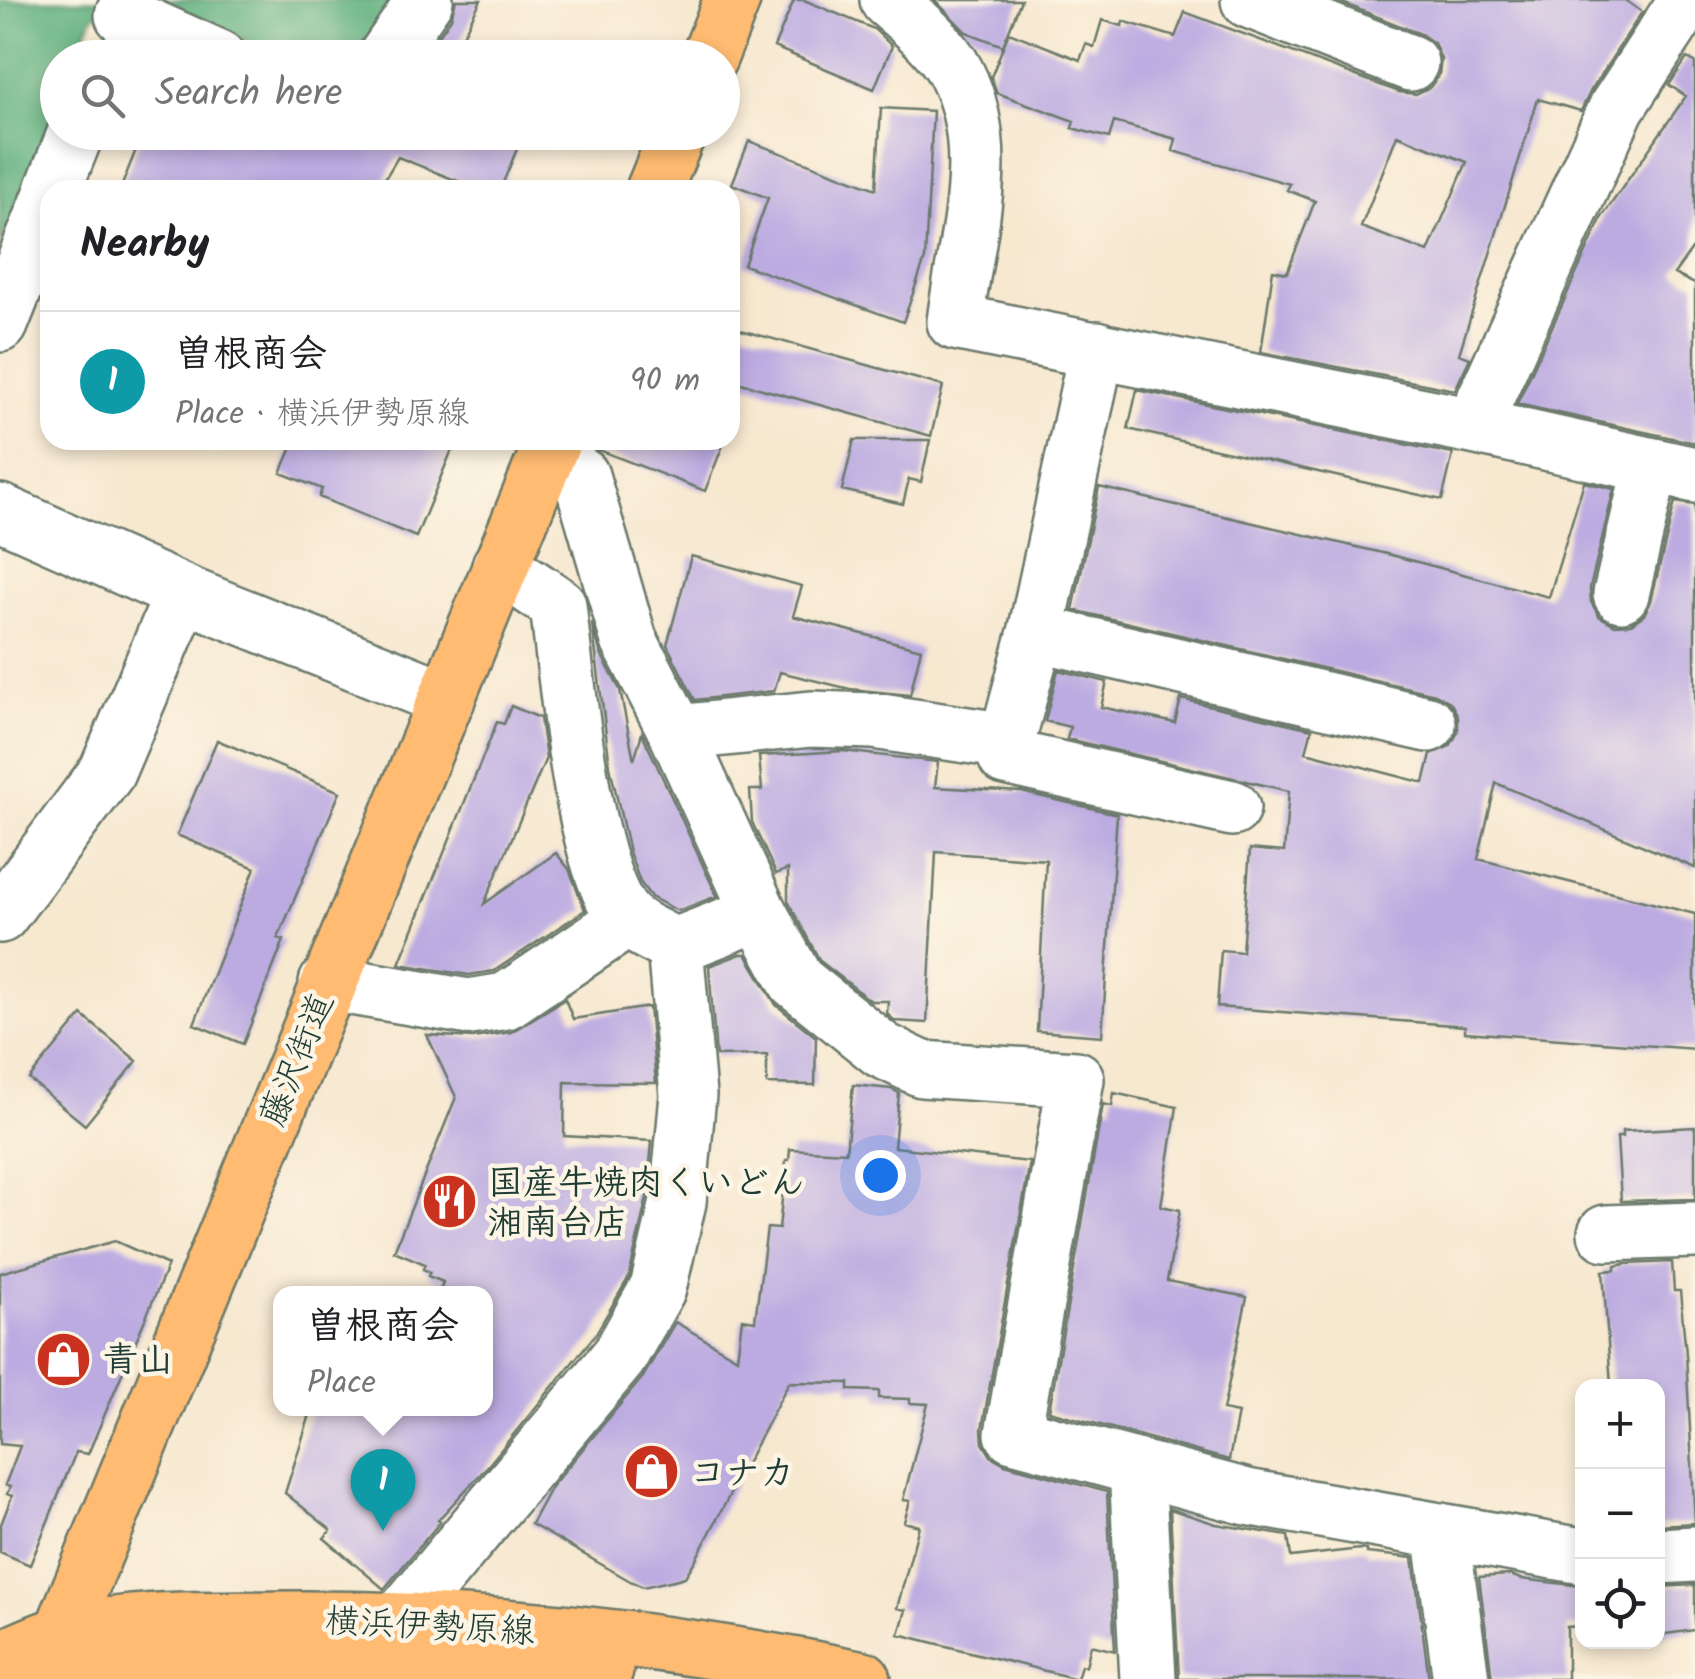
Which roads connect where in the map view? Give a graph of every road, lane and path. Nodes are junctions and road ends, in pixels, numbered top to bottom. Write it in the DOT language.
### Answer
graph roads {
  1 [pos="425,0"];
  2 [pos="732,0"];
  3 [pos="888,0"];
  4 [pos="1249,0"];
  5 [pos="1687,5"];
  6 [pos="115,24"];
  7 [pos="164,40"];
  8 [pos="397,40"];
  9 [pos="716,40"];
  10 [pos="1410,63"];
  11 [pos="69,150"];
  12 [pos="671,150"];
  13 [pos="58,180"];
  14 [pos="658,180"];
  15 [pos="40,223"];
  16 [pos="0,324"];
  17 [pos="1097,350"];
  18 [pos="1473,426"];
  19 [pos="549,450"];
  20 [pos="552,450"];
  21 [pos="1673,470"];
  22 [pos="0,512"];
  23 [pos="500,566"];
  24 [pos="183,593"];
  25 [pos="1621,594"];
  26 [pos="1036,633"];
  27 [pos="447,699"];
  28 [pos="1428,724"];
  29 [pos="677,733"];
  30 [pos="1007,741"];
  31 [pos="1232,808"];
  32 [pos="760,914"];
  33 [pos="0,915"];
  34 [pos="628,919"];
  35 [pos="675,946"];
  36 [pos="328,983"];
  37 [pos="1695,1230"];
  38 [pos="1606,1233"];
  39 [pos="1137,1468"];
  40 [pos="1441,1532"];
  41 [pos="1695,1554"];
  42 [pos="1575,1555"];
  43 [pos="1665,1556"];
  44 [pos="400,1618"];
  45 [pos="30,1663"];
  46 [pos="642,1677"];
  47 [pos="863,1679"];
  48 [pos="1148,1679"];
  49 [pos="1461,1679"];
  1 -- 8 [label="street"];
  2 -- 9 [label="main road"];
  3 -- 17 [label="street"];
  4 -- 10 [label="street"];
  5 -- 18 [label="street"];
  6 -- 7 [label="street"];
  11 -- 13 [label="street"];
  12 -- 14 [label="main road"];
  15 -- 16 [label="street"];
  17 -- 18 [label="street"];
  17 -- 26 [label="street"];
  18 -- 21 [label="street"];
  19 -- 23 [label="main road, 藤沢街道"];
  20 -- 29 [label="street"];
  21 -- 25 [label="street"];
  22 -- 24 [label="street"];
  23 -- 27 [label="main road, 藤沢街道"];
  23 -- 34 [label="street"];
  24 -- 27 [label="street"];
  24 -- 33 [label="street"];
  26 -- 28 [label="street"];
  26 -- 30 [label="street"];
  27 -- 36 [label="main road, 藤沢街道"];
  29 -- 30 [label="street"];
  29 -- 32 [label="street"];
  30 -- 31 [label="street"];
  32 -- 35 [label="street"];
  32 -- 39 [label="street"];
  34 -- 35 [label="street"];
  34 -- 36 [label="street"];
  35 -- 44 [label="street"];
  36 -- 45 [label="main road, 藤沢街道"];
  37 -- 38 [label="street"];
  39 -- 40 [label="street"];
  39 -- 48 [label="street"];
  40 -- 42 [label="street"];
  40 -- 49 [label="street"];
  41 -- 43 [label="street"];
  44 -- 45 [label="main road, 横浜伊勢原線"];
  44 -- 47 [label="main road, 横浜伊勢原線"];
  45 -- 46 [label="main road, 横浜伊勢原線"];
}
